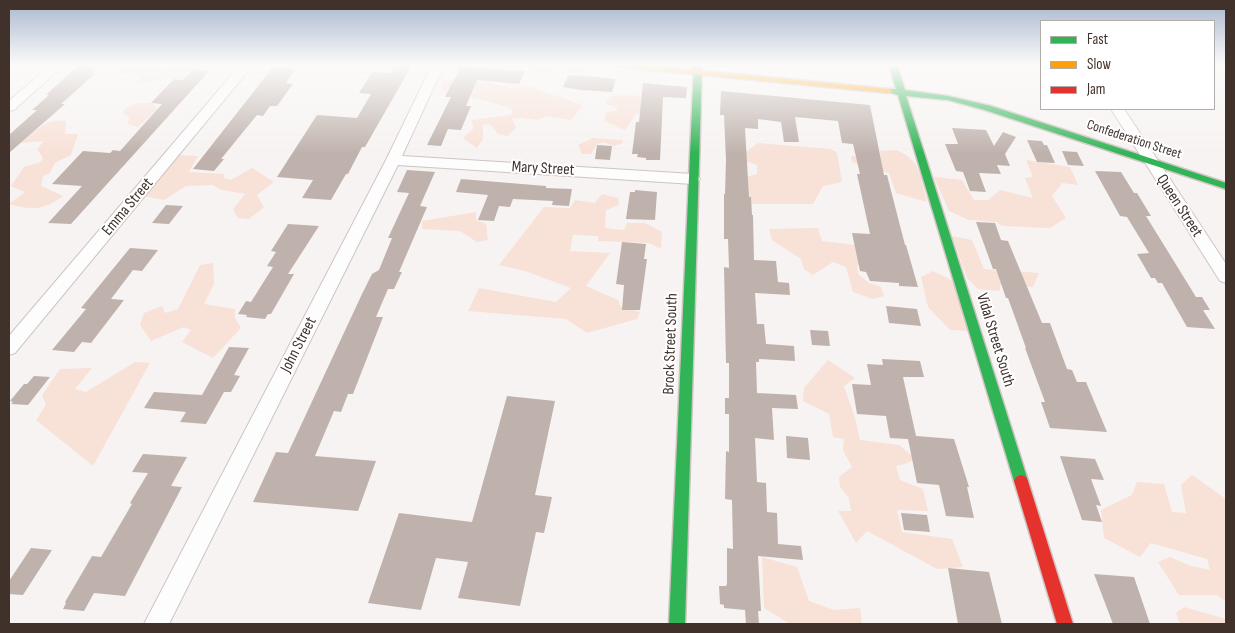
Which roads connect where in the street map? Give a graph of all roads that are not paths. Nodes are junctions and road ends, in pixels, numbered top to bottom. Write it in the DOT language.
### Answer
graph roads {
  1 [pos="24,95"];
  2 [pos="222,95"];
  3 [pos="424,95"];
  4 [pos="697,95"];
  5 [pos="903,95"];
  6 [pos="921,95"];
  7 [pos="952,95"];
  8 [pos="9,107"];
  9 [pos="986,108"];
  10 [pos="1117,110"];
  11 [pos="393,160"];
  12 [pos="1150,162"];
  13 [pos="693,179"];
  14 [pos="1226,186"];
  15 [pos="1226,277"];
  16 [pos="9,348"];
  17 [pos="156,624"];
  18 [pos="677,624"];
  19 [pos="1064,624"];
  1 -- 8 [label="street"];
  2 -- 16 [label="street, Emma Street"];
  3 -- 11 [label="street, John Street"];
  4 -- 13 [label="main road, Brock Street South"];
  5 -- 19 [label="main road, Vidal Street South"];
  6 -- 9 [label="main road, Confederation Street"];
  7 -- 9 [label="main road"];
  9 -- 12 [label="main road, Confederation Street"];
  10 -- 12 [label="street, Queen Street"];
  11 -- 13 [label="street, Mary Street"];
  11 -- 17 [label="street, John Street"];
  12 -- 14 [label="main road, Confederation Street"];
  12 -- 15 [label="street, Queen Street"];
  13 -- 18 [label="main road, Brock Street South"];
}
